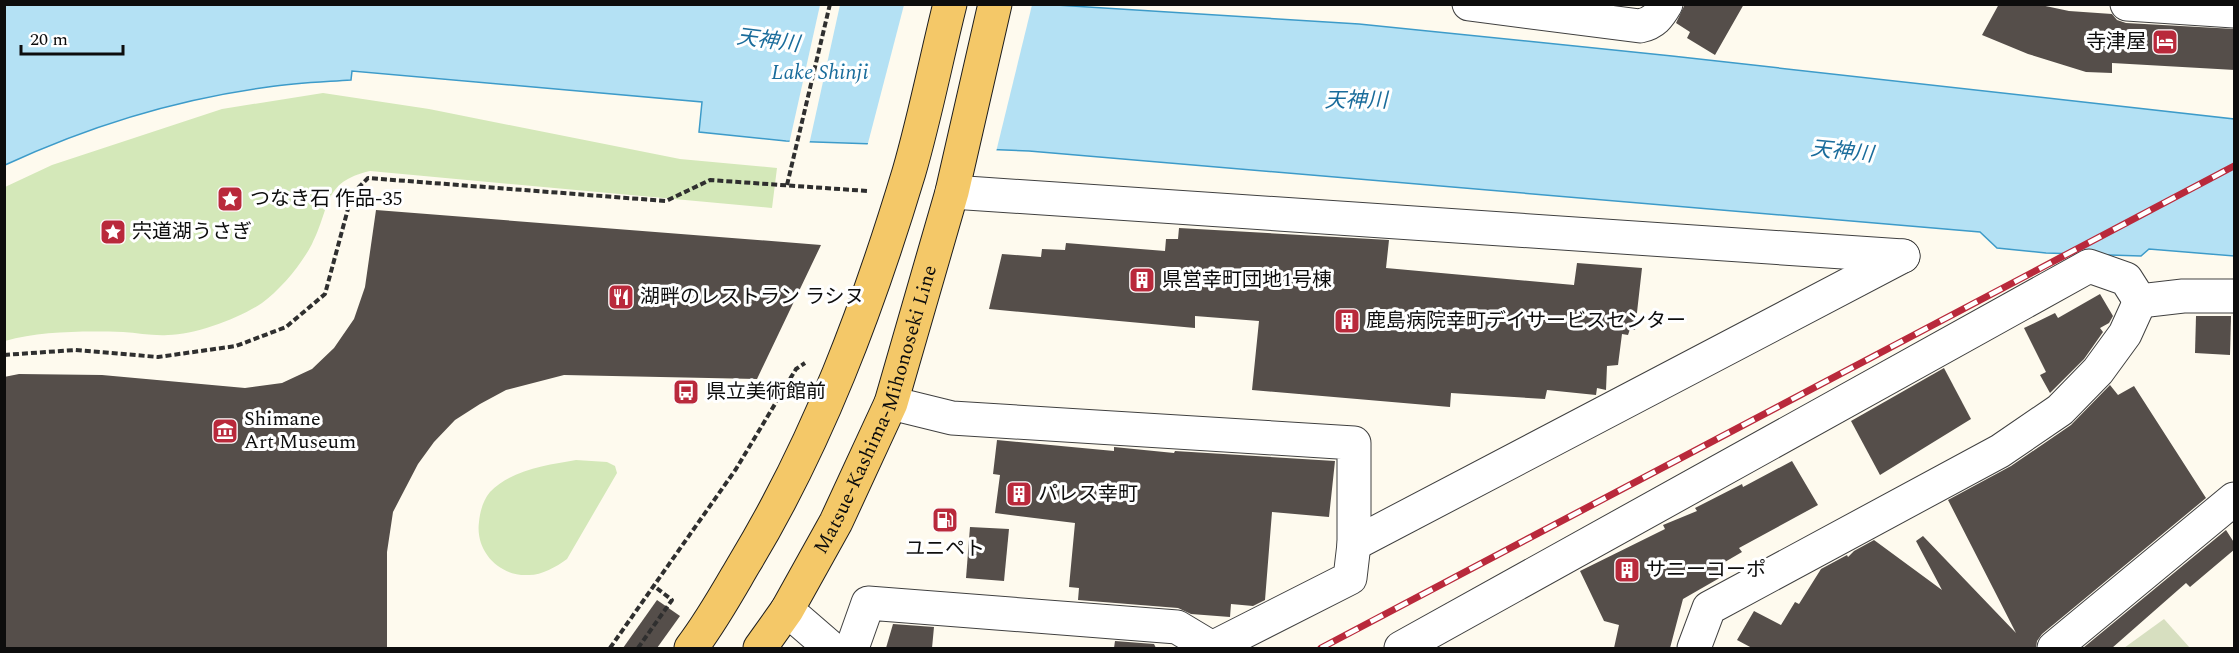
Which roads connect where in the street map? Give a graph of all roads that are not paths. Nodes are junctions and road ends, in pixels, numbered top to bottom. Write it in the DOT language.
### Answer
graph roads {
  1 [pos="950,4"];
  2 [pos="995,4"];
  3 [pos="1666,4"];
  4 [pos="2127,4"];
  5 [pos="1480,5"];
  6 [pos="2235,11"];
  7 [pos="952,192"];
  8 [pos="2235,296"];
  9 [pos="2140,301"];
  10 [pos="891,403"];
  11 [pos="2235,499"];
  12 [pos="1354,544"];
  13 [pos="787,610"];
  14 [pos="691,648"];
  15 [pos="760,648"];
  16 [pos="769,648"];
  17 [pos="831,648"];
  18 [pos="852,648"];
  19 [pos="1401,648"];
  20 [pos="1694,648"];
  21 [pos="2054,648"];
  1 -- 14 [label="main road"];
  2 -- 7 [label="main road, Matsue-Kashima-Mihonoseki Line"];
  3 -- 5 [label="street"];
  4 -- 6 [label="street"];
  7 -- 10 [label="main road, Matsue-Kashima-Mihonoseki Line"];
  7 -- 12 [label="street"];
  8 -- 9 [label="street"];
  9 -- 19 [label="street"];
  9 -- 20 [label="street"];
  10 -- 12 [label="street"];
  10 -- 13 [label="main road, Matsue-Kashima-Mihonoseki Line"];
  11 -- 21 [label="street"];
  12 -- 18 [label="street"];
  13 -- 15 [label="main road, Matsue-Kashima-Mihonoseki Line"];
  13 -- 16 [label="main road"];
  13 -- 17 [label="street"];
}
